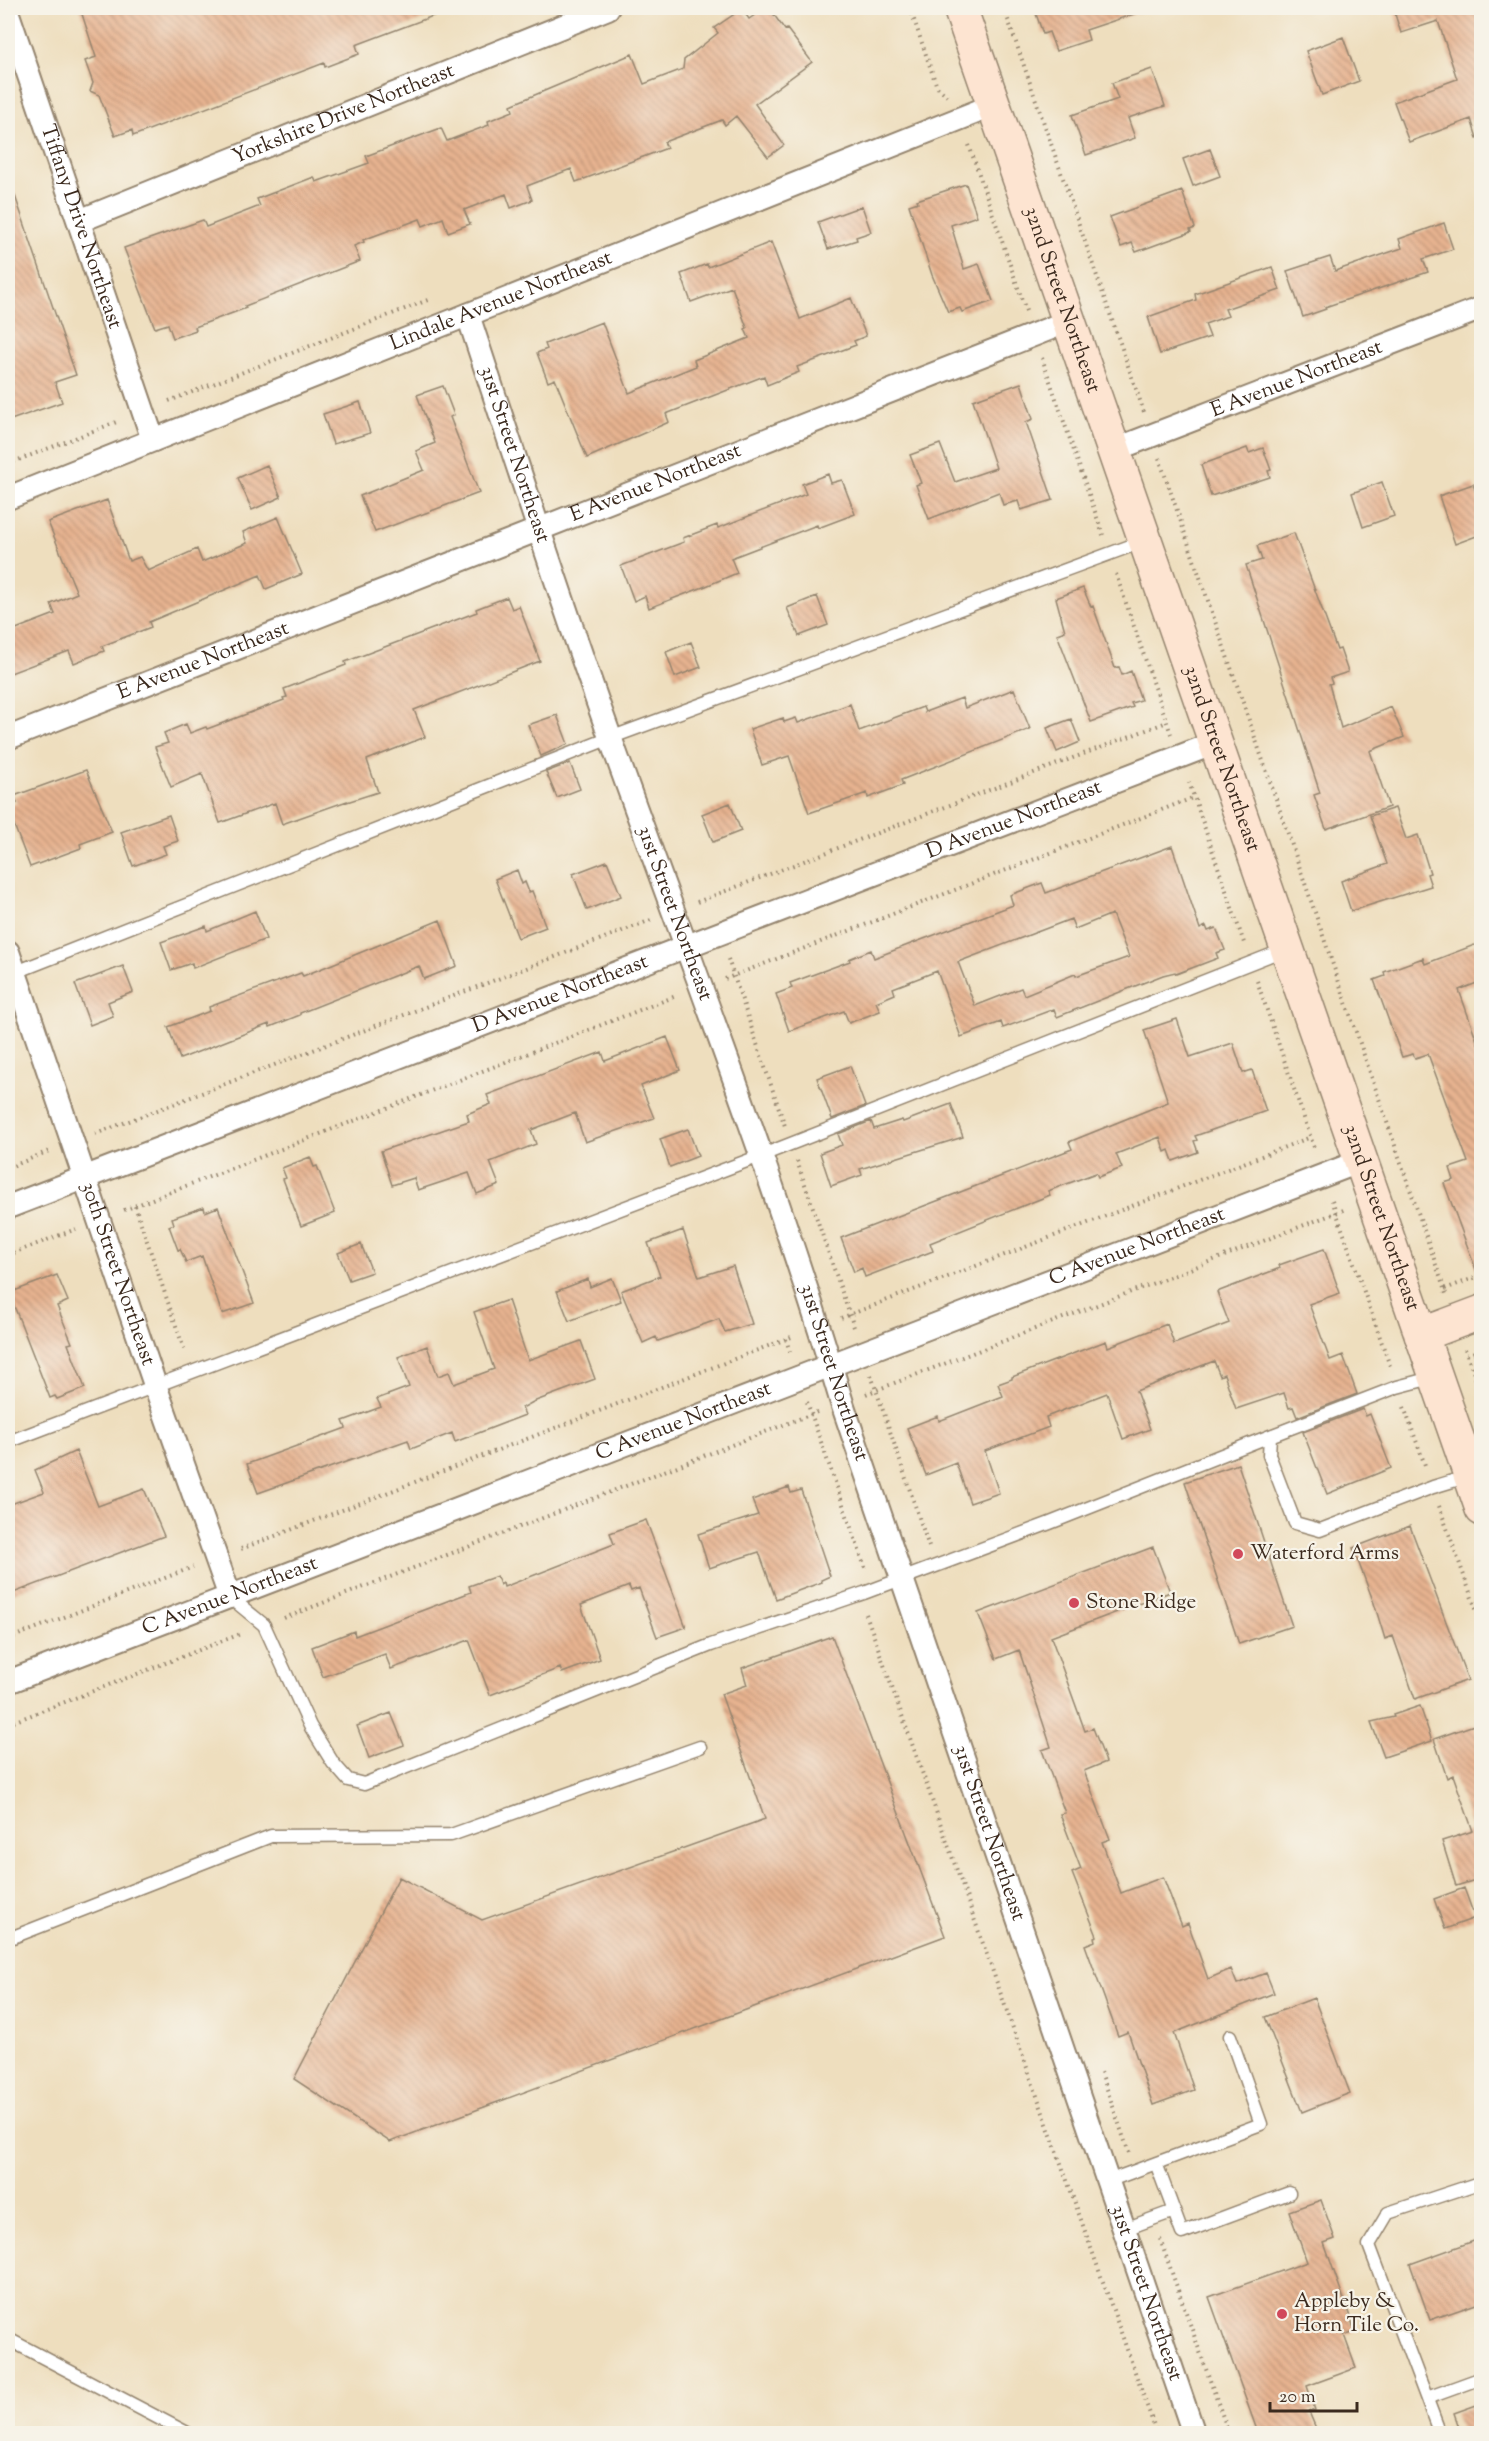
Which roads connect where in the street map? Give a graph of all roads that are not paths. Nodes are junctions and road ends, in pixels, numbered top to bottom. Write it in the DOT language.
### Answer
graph roads {
  1 [pos="608,8"];
  2 [pos="960,8"];
  3 [pos="8,14"];
  4 [pos="994,105"];
  5 [pos="79,221"];
  6 [pos="1482,308"];
  7 [pos="468,315"];
  8 [pos="1069,321"];
  9 [pos="153,440"];
  10 [pos="1114,450"];
  11 [pos="8,498"];
  12 [pos="539,529"];
  13 [pos="1145,541"];
  14 [pos="8,738"];
  15 [pos="610,738"];
  16 [pos="1215,743"];
  17 [pos="687,947"];
  18 [pos="1287,948"];
  19 [pos="10,967"];
  20 [pos="760,1156"];
  21 [pos="1361,1161"];
  22 [pos="84,1178"];
  23 [pos="8,1208"];
  24 [pos="1482,1312"];
  25 [pos="1421,1335"];
  26 [pos="831,1366"];
  27 [pos="1436,1377"];
  28 [pos="155,1385"];
  29 [pos="1270,1436"];
  30 [pos="8,1442"];
  31 [pos="1470,1475"];
  32 [pos="1482,1509"];
  33 [pos="902,1577"];
  34 [pos="230,1597"];
  35 [pos="8,1682"];
  36 [pos="700,1747"];
  37 [pos="8,1939"];
  38 [pos="1230,2036"];
  39 [pos="1156,2163"];
  40 [pos="1108,2181"];
  41 [pos="1482,2182"];
  42 [pos="1289,2193"];
  43 [pos="1174,2211"];
  44 [pos="1125,2229"];
  45 [pos="8,2339"];
  46 [pos="1482,2378"];
  47 [pos="1427,2398"];
  48 [pos="189,2433"];
  49 [pos="1194,2433"];
  50 [pos="1440,2433"];
  1 -- 5 [label="street, Yorkshire Drive Northeast"];
  2 -- 4 [label="main road, 32nd Street Northeast"];
  3 -- 5 [label="street, Tiffany Drive Northeast"];
  4 -- 7 [label="street, Lindale Avenue Northeast"];
  4 -- 8 [label="main road, 32nd Street Northeast"];
  5 -- 9 [label="street, Tiffany Drive Northeast"];
  6 -- 10 [label="street, E Avenue Northeast"];
  7 -- 9 [label="street, Lindale Avenue Northeast"];
  7 -- 12 [label="street, 31st Street Northeast"];
  8 -- 10 [label="main road, 32nd Street Northeast"];
  8 -- 12 [label="street, E Avenue Northeast"];
  9 -- 11 [label="street, Lindale Avenue Northeast"];
  10 -- 13 [label="main road, 32nd Street Northeast"];
  12 -- 14 [label="street, E Avenue Northeast"];
  12 -- 15 [label="street, 31st Street Northeast"];
  13 -- 15 [label="lane"];
  13 -- 16 [label="main road, 32nd Street Northeast"];
  15 -- 17 [label="street, 31st Street Northeast"];
  15 -- 19 [label="lane"];
  16 -- 17 [label="street, D Avenue Northeast"];
  16 -- 18 [label="main road, 32nd Street Northeast"];
  17 -- 20 [label="street, 31st Street Northeast"];
  17 -- 22 [label="street, D Avenue Northeast"];
  18 -- 20 [label="lane"];
  18 -- 21 [label="main road, 32nd Street Northeast"];
  19 -- 22 [label="street, 30th Street Northeast"];
  20 -- 26 [label="street, 31st Street Northeast"];
  20 -- 28 [label="lane"];
  21 -- 25 [label="main road, 32nd Street Northeast"];
  21 -- 26 [label="street, C Avenue Northeast"];
  22 -- 23 [label="street, D Avenue Northeast"];
  22 -- 28 [label="street, 30th Street Northeast"];
  24 -- 25 [label="main road"];
  25 -- 27 [label="main road, 32nd Street Northeast"];
  26 -- 33 [label="street, 31st Street Northeast"];
  26 -- 34 [label="street, C Avenue Northeast"];
  27 -- 29 [label="lane"];
  27 -- 31 [label="main road, 32nd Street Northeast"];
  28 -- 30 [label="lane"];
  28 -- 34 [label="street, 30th Street Northeast"];
  29 -- 31 [label="lane"];
  29 -- 33 [label="lane"];
  31 -- 32 [label="main road, 32nd Street Northeast"];
  33 -- 34 [label="lane"];
  33 -- 40 [label="street, 31st Street Northeast"];
  34 -- 35 [label="street, C Avenue Northeast"];
  36 -- 37 [label="lane"];
  38 -- 39 [label="lane"];
  39 -- 40 [label="lane"];
  39 -- 43 [label="lane"];
  40 -- 44 [label="street, 31st Street Northeast"];
  41 -- 47 [label="lane"];
  42 -- 43 [label="lane"];
  43 -- 44 [label="lane"];
  44 -- 49 [label="street, 31st Street Northeast"];
  45 -- 48 [label="lane"];
  46 -- 47 [label="lane"];
  47 -- 50 [label="lane"];
}
